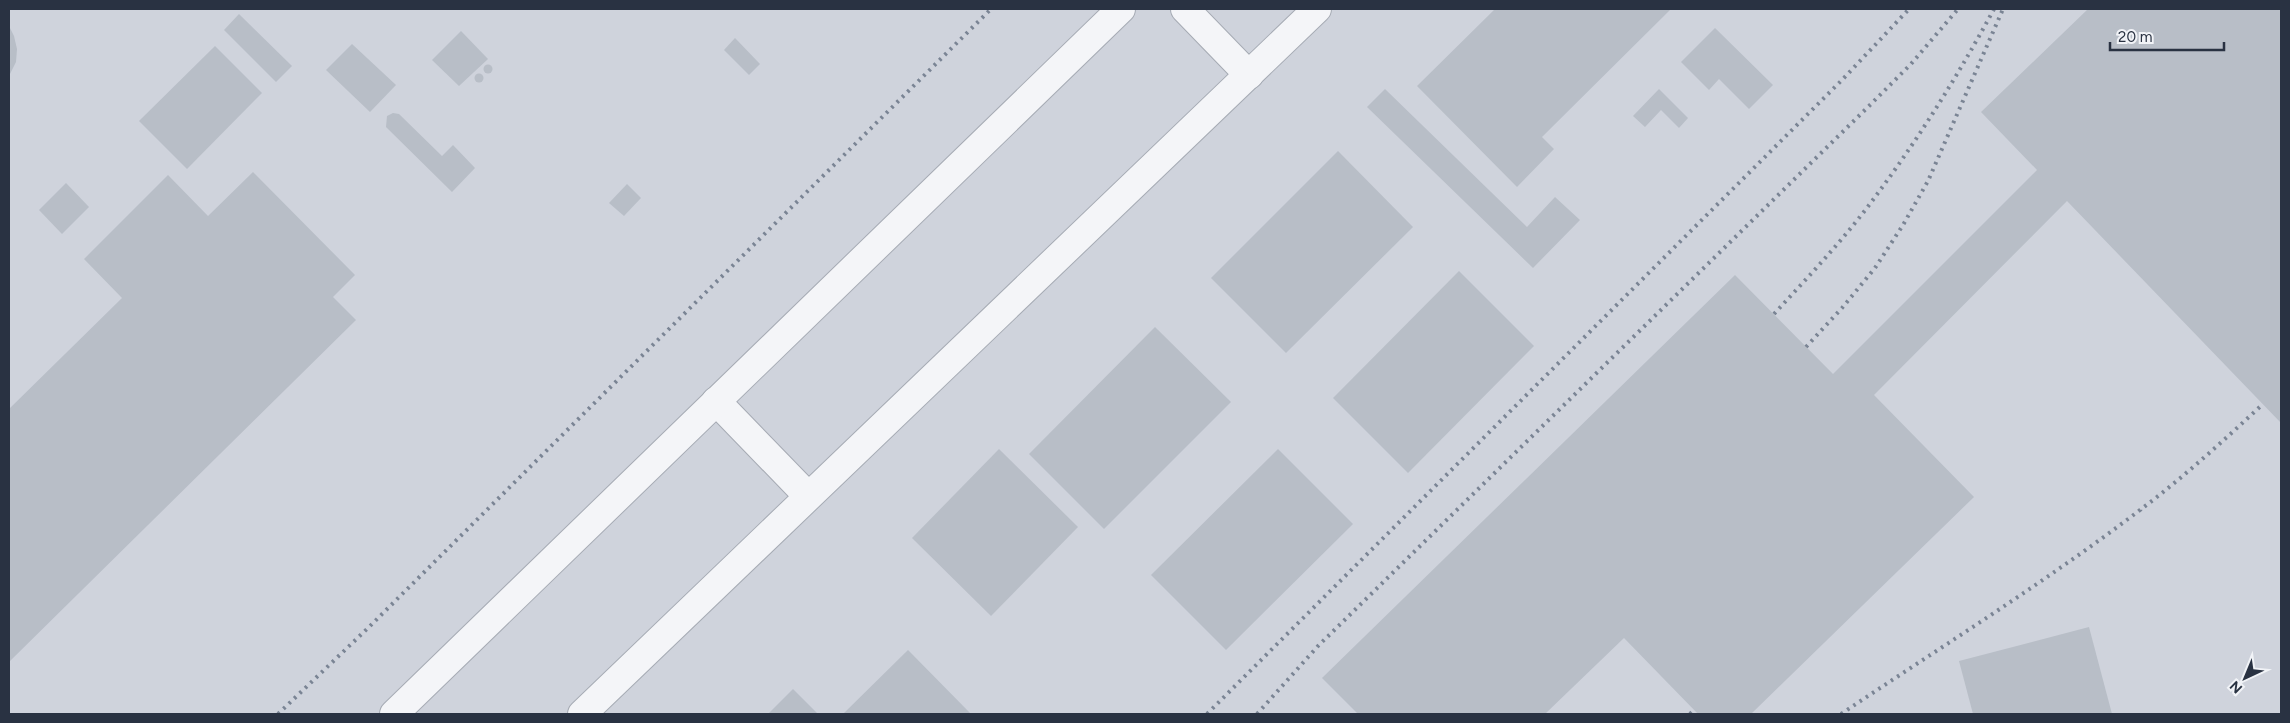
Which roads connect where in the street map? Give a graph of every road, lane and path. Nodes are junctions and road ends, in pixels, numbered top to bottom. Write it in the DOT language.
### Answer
graph roads {
  1 [pos="1121,9"];
  2 [pos="1185,9"];
  3 [pos="1317,9"];
  4 [pos="1248,75"];
  5 [pos="716,401"];
  6 [pos="808,496"];
  7 [pos="394,714"];
  8 [pos="582,714"];
  1 -- 5 [label="lane"];
  2 -- 4 [label="lane"];
  3 -- 4 [label="lane"];
  4 -- 6 [label="lane"];
  5 -- 6 [label="lane"];
  5 -- 7 [label="lane"];
  6 -- 8 [label="lane"];
}
